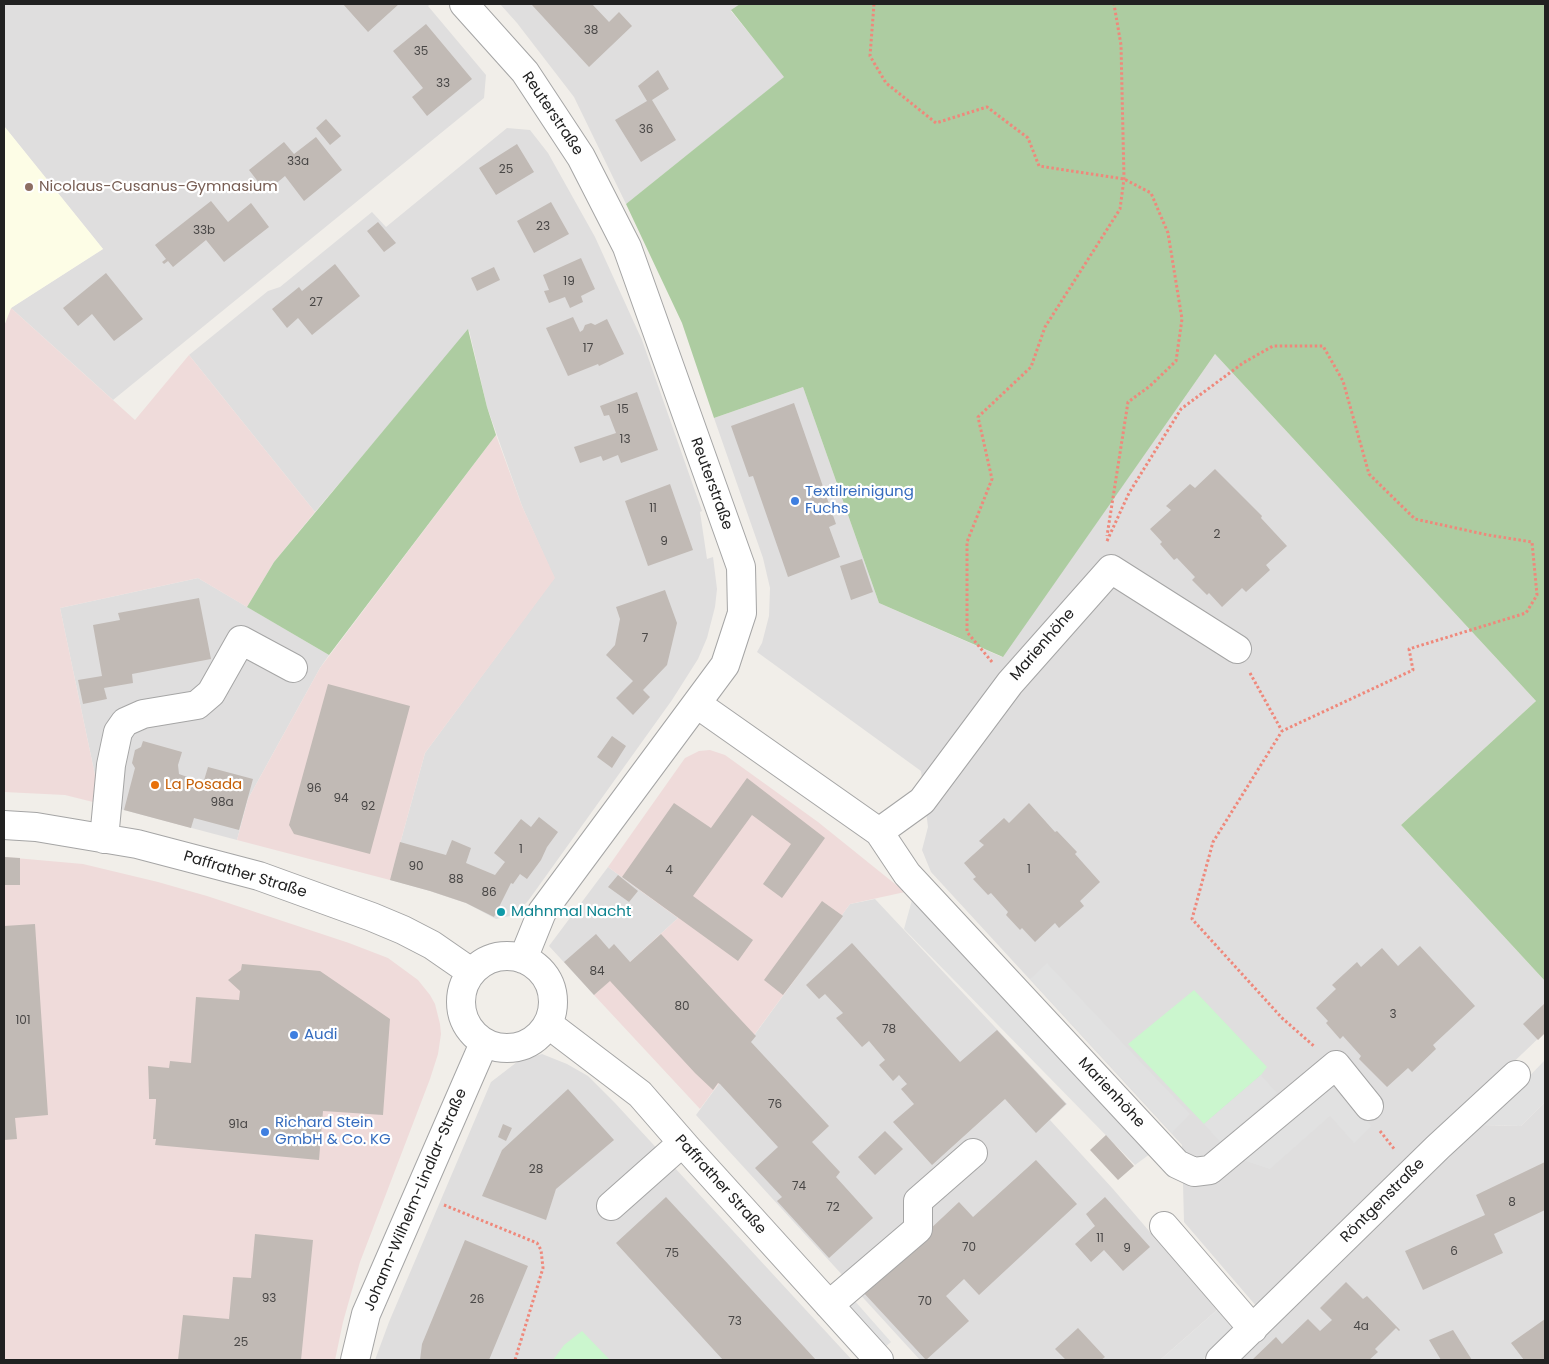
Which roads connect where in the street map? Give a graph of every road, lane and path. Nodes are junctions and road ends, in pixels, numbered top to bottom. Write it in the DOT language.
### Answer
graph roads {
  1 [pos="464,4"];
  2 [pos="874,4"];
  3 [pos="1114,4"];
  4 [pos="1124,179"];
  5 [pos="1107,539"];
  6 [pos="1110,569"];
  7 [pos="1236,650"];
  8 [pos="293,668"];
  9 [pos="1010,683"];
  10 [pos="697,704"];
  11 [pos="1282,731"];
  12 [pos="4,825"];
  13 [pos="879,832"];
  14 [pos="104,839"];
  15 [pos="523,959"];
  16 [pos="471,972"];
  17 [pos="548,1024"];
  18 [pos="484,1043"];
  19 [pos="1336,1065"];
  20 [pos="1516,1075"];
  21 [pos="1370,1106"];
  22 [pos="682,1142"];
  23 [pos="1396,1152"];
  24 [pos="973,1153"];
  25 [pos="418,1194"];
  26 [pos="611,1206"];
  27 [pos="1164,1226"];
  28 [pos="829,1305"];
  29 [pos="1253,1329"];
  30 [pos="355,1360"];
  31 [pos="515,1360"];
  32 [pos="879,1360"];
  33 [pos="1220,1360"];
  1 -- 10 [label="street, Reuterstraße"];
  2 -- 4 [label="path"];
  3 -- 4 [label="path"];
  4 -- 5 [label="path"];
  4 -- 9 [label="path"];
  5 -- 6 [label="path"];
  5 -- 11 [label="path"];
  6 -- 7 [label="street"];
  6 -- 9 [label="street, Marienhöhe"];
  7 -- 11 [label="path"];
  8 -- 14 [label="street"];
  9 -- 13 [label="street, Marienhöhe"];
  10 -- 13 [label="street, Marienhöhe"];
  10 -- 15 [label="street, Reuterstraße"];
  11 -- 19 [label="path"];
  12 -- 14 [label="street, Paffrather Straße"];
  13 -- 19 [label="street, Marienhöhe"];
  14 -- 16 [label="street, Paffrather Straße"];
  15 -- 16 [label="street"];
  15 -- 17 [label="street"];
  16 -- 18 [label="street"];
  17 -- 18 [label="street"];
  17 -- 22 [label="street, Paffrather Straße"];
  18 -- 25 [label="street, Johann-Wilhelm-Lindlar-Straße"];
  19 -- 21 [label="street"];
  20 -- 29 [label="street, Röntgenstraße"];
  21 -- 23 [label="path"];
  22 -- 26 [label="street"];
  22 -- 28 [label="street, Paffrather Straße"];
  24 -- 28 [label="street"];
  25 -- 30 [label="street, Johann-Wilhelm-Lindlar-Straße"];
  25 -- 31 [label="path"];
  27 -- 29 [label="street"];
  28 -- 32 [label="street, Paffrather Straße"];
  29 -- 33 [label="street, Röntgenstraße"];
}
